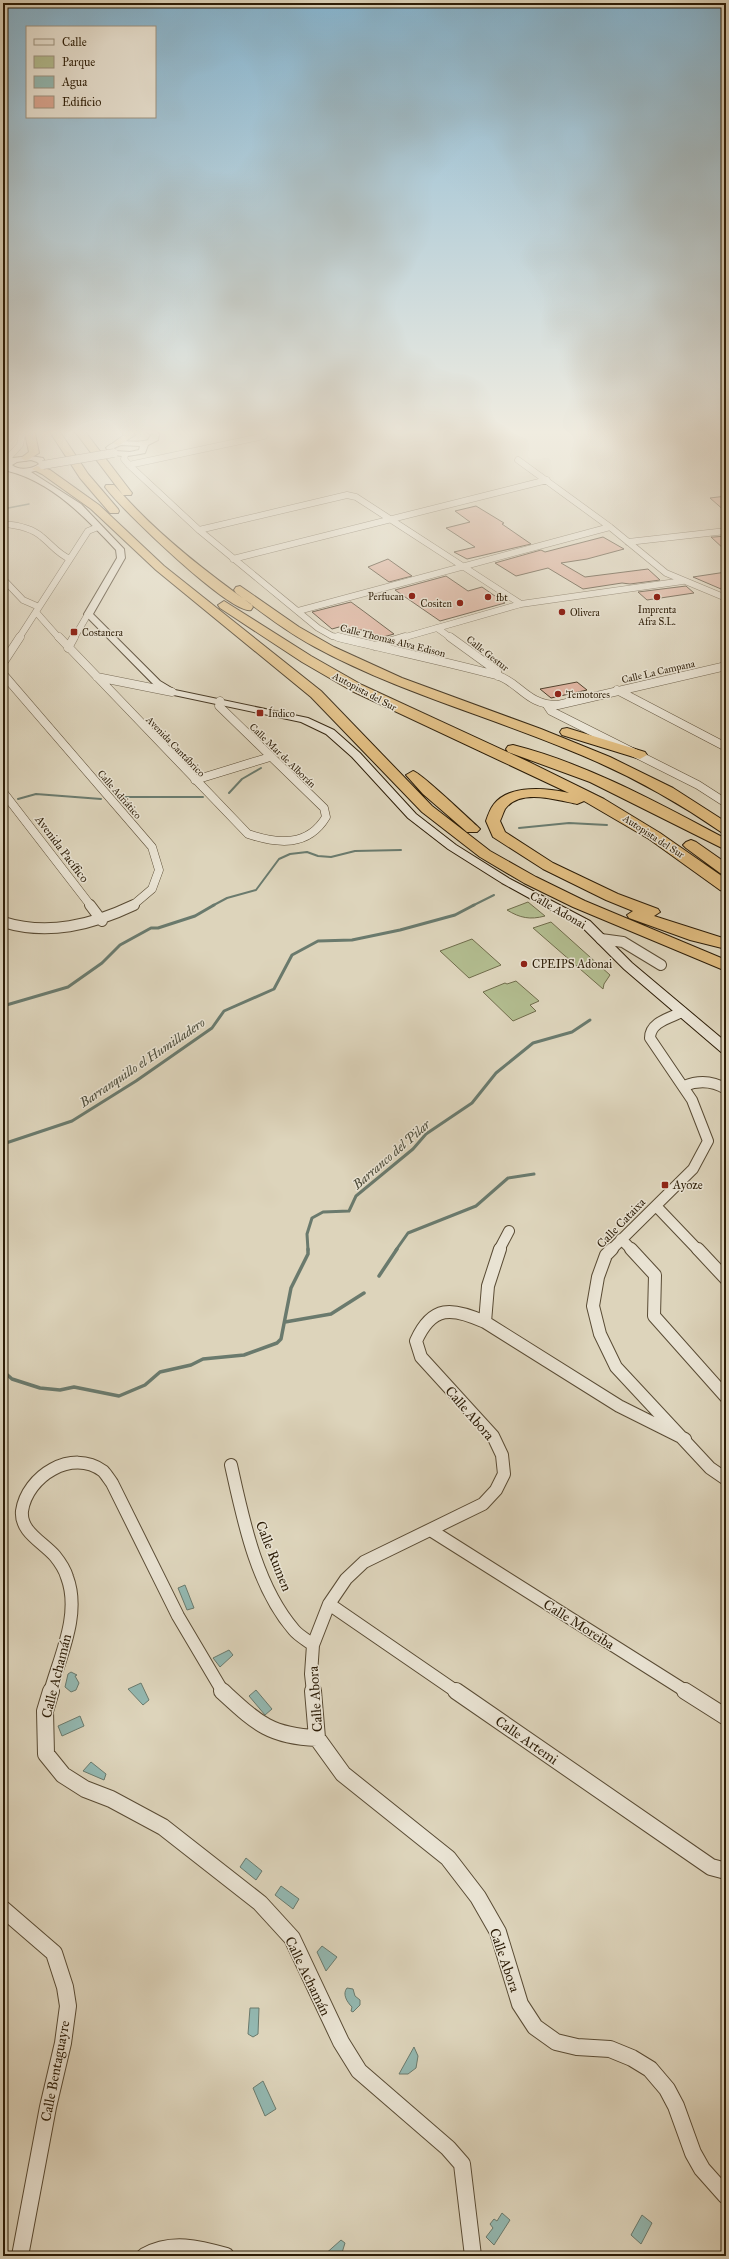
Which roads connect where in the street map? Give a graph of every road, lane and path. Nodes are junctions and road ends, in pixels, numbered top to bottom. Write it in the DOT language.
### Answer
graph roads {
  1 [pos="39,534"];
  2 [pos="86,534"];
  3 [pos="105,534"];
  4 [pos="124,534"];
  5 [pos="138,534"];
  6 [pos="155,534"];
  7 [pos="169,534"];
  8 [pos="204,534"];
  9 [pos="329,534"];
  10 [pos="414,534"];
  11 [pos="585,534"];
  12 [pos="618,534"];
  13 [pos="696,534"];
  14 [pos="628,542"];
  15 [pos="70,559"];
  16 [pos="233,559"];
  17 [pos="462,566"];
  18 [pos="3,579"];
  19 [pos="683,581"];
  20 [pos="197,586"];
  21 [pos="726,598"];
  22 [pos="521,604"];
  23 [pos="37,609"];
  24 [pos="298,611"];
  25 [pos="88,614"];
  26 [pos="44,622"];
  27 [pos="30,623"];
  28 [pos="437,628"];
  29 [pos="73,637"];
  30 [pos="59,638"];
  31 [pos="375,646"];
  32 [pos="68,648"];
  33 [pos="3,663"];
  34 [pos="726,666"];
  35 [pos="498,676"];
  36 [pos="4,677"];
  37 [pos="97,677"];
  38 [pos="114,681"];
  39 [pos="156,682"];
  40 [pos="407,684"];
  41 [pos="144,687"];
  42 [pos="108,689"];
  43 [pos="617,690"];
  44 [pos="172,692"];
  45 [pos="220,701"];
  46 [pos="547,705"];
  47 [pos="726,747"];
  48 [pos="513,749"];
  49 [pos="640,755"];
  50 [pos="270,757"];
  51 [pos="671,773"];
  52 [pos="195,780"];
  53 [pos="3,792"];
  54 [pos="726,803"];
  55 [pos="726,809"];
  56 [pos="626,818"];
  57 [pos="323,825"];
  58 [pos="726,829"];
  59 [pos="726,845"];
  60 [pos="726,870"];
  61 [pos="726,886"];
  62 [pos="102,921"];
  63 [pos="3,922"];
  64 [pos="726,936"];
  65 [pos="601,939"];
  66 [pos="726,944"];
  67 [pos="661,965"];
  68 [pos="726,966"];
  69 [pos="682,1012"];
  70 [pos="726,1049"];
  71 [pos="684,1086"];
  72 [pos="726,1089"];
  73 [pos="656,1206"];
  74 [pos="509,1231"];
  75 [pos="621,1239"];
  76 [pos="726,1279"];
  77 [pos="485,1322"];
  78 [pos="726,1397"];
  79 [pos="685,1439"];
  80 [pos="231,1465"];
  81 [pos="726,1479"];
  82 [pos="432,1530"];
  83 [pos="329,1604"];
  84 [pos="313,1645"];
  85 [pos="726,1716"];
  86 [pos="318,1738"];
  87 [pos="726,1871"];
  88 [pos="3,1909"];
  89 [pos="726,2196"];
  90 [pos="20,2256"];
  91 [pos="145,2256"];
  92 [pos="226,2256"];
  93 [pos="473,2256"];
  1 -- 15 [label="street"];
  2 -- 15 [label="street"];
  3 -- 25 [label="street"];
  4 -- 68 [label="highway"];
  5 -- 20 [label="highway, Autopista del Sur"];
  6 -- 48 [label="highway, Autopista del Sur"];
  7 -- 40 [label="highway"];
  8 -- 16 [label="street, Calle Thomas Alva Edison"];
  9 -- 16 [label="street"];
  10 -- 17 [label="street"];
  11 -- 17 [label="street"];
  12 -- 14 [label="street"];
  13 -- 14 [label="street"];
  14 -- 19 [label="street"];
  15 -- 23 [label="street"];
  16 -- 24 [label="street, Calle Thomas Alva Edison"];
  17 -- 22 [label="street"];
  17 -- 24 [label="street"];
  18 -- 23 [label="street, Avenida Cantábrico"];
  19 -- 21 [label="street"];
  19 -- 22 [label="street"];
  20 -- 56 [label="highway, Autopista del Sur"];
  20 -- 66 [label="highway"];
  22 -- 28 [label="street"];
  23 -- 26 [label="street, Avenida Cantábrico"];
  23 -- 27 [label="street"];
  24 -- 31 [label="street, Calle Thomas Alva Edison"];
  25 -- 29 [label="street"];
  25 -- 39 [label="street"];
  26 -- 27 [label="street"];
  26 -- 30 [label="street, Avenida Cantábrico"];
  27 -- 33 [label="street"];
  28 -- 31 [label="street"];
  28 -- 35 [label="street, Calle Gestur"];
  29 -- 30 [label="street"];
  29 -- 32 [label="street"];
  30 -- 32 [label="street, Avenida Cantábrico"];
  31 -- 35 [label="street, Calle Thomas Alva Edison"];
  32 -- 37 [label="street, Avenida Cantábrico"];
  34 -- 43 [label="street, Calle La Campana"];
  35 -- 46 [label="street, Calle Gestur"];
  36 -- 62 [label="street, Calle Adriático"];
  37 -- 38 [label="street"];
  37 -- 42 [label="street, Avenida Cantábrico"];
  38 -- 41 [label="street"];
  38 -- 42 [label="street"];
  39 -- 41 [label="street"];
  39 -- 44 [label="street"];
  40 -- 49 [label="highway"];
  40 -- 58 [label="highway"];
  41 -- 44 [label="street"];
  42 -- 52 [label="street, Avenida Cantábrico"];
  43 -- 46 [label="street, Calle La Campana"];
  43 -- 47 [label="street"];
  44 -- 45 [label="street, Calle Adonai"];
  45 -- 50 [label="street, Calle Mar de Alborán"];
  45 -- 65 [label="street, Calle Adonai"];
  46 -- 49 [label="street"];
  48 -- 59 [label="highway"];
  48 -- 60 [label="highway, Autopista del Sur"];
  49 -- 51 [label="street"];
  50 -- 52 [label="street"];
  50 -- 57 [label="street, Calle Mar de Alborán"];
  51 -- 54 [label="street"];
  51 -- 55 [label="street"];
  52 -- 57 [label="street, Avenida Cantábrico"];
  53 -- 62 [label="street, Avenida Pacífico"];
  56 -- 61 [label="highway, Autopista del Sur"];
  56 -- 64 [label="highway"];
  62 -- 63 [label="street, Calle Adriático"];
  65 -- 67 [label="street"];
  65 -- 69 [label="street, Calle Adonai"];
  69 -- 70 [label="street, Calle Adonai"];
  69 -- 71 [label="street, Calle Cataixa"];
  71 -- 72 [label="street"];
  71 -- 73 [label="street, Calle Cataixa"];
  73 -- 75 [label="street, Calle Cataixa"];
  73 -- 76 [label="street"];
  74 -- 77 [label="street"];
  75 -- 78 [label="street"];
  75 -- 79 [label="street, Calle Cataixa"];
  77 -- 79 [label="street, Calle Abora"];
  77 -- 82 [label="street, Calle Abora"];
  79 -- 81 [label="street, Calle Cataixa"];
  80 -- 84 [label="street, Calle Rumen"];
  82 -- 83 [label="street, Calle Abora"];
  82 -- 85 [label="street, Calle Moreiba"];
  83 -- 84 [label="street, Calle Abora"];
  83 -- 87 [label="street, Calle Artemi"];
  84 -- 86 [label="street, Calle Abora"];
  86 -- 89 [label="street, Calle Abora"];
  86 -- 93 [label="street, Calle Achamán"];
  88 -- 90 [label="street, Calle Bentaguayre"];
  91 -- 92 [label="street"];
}
